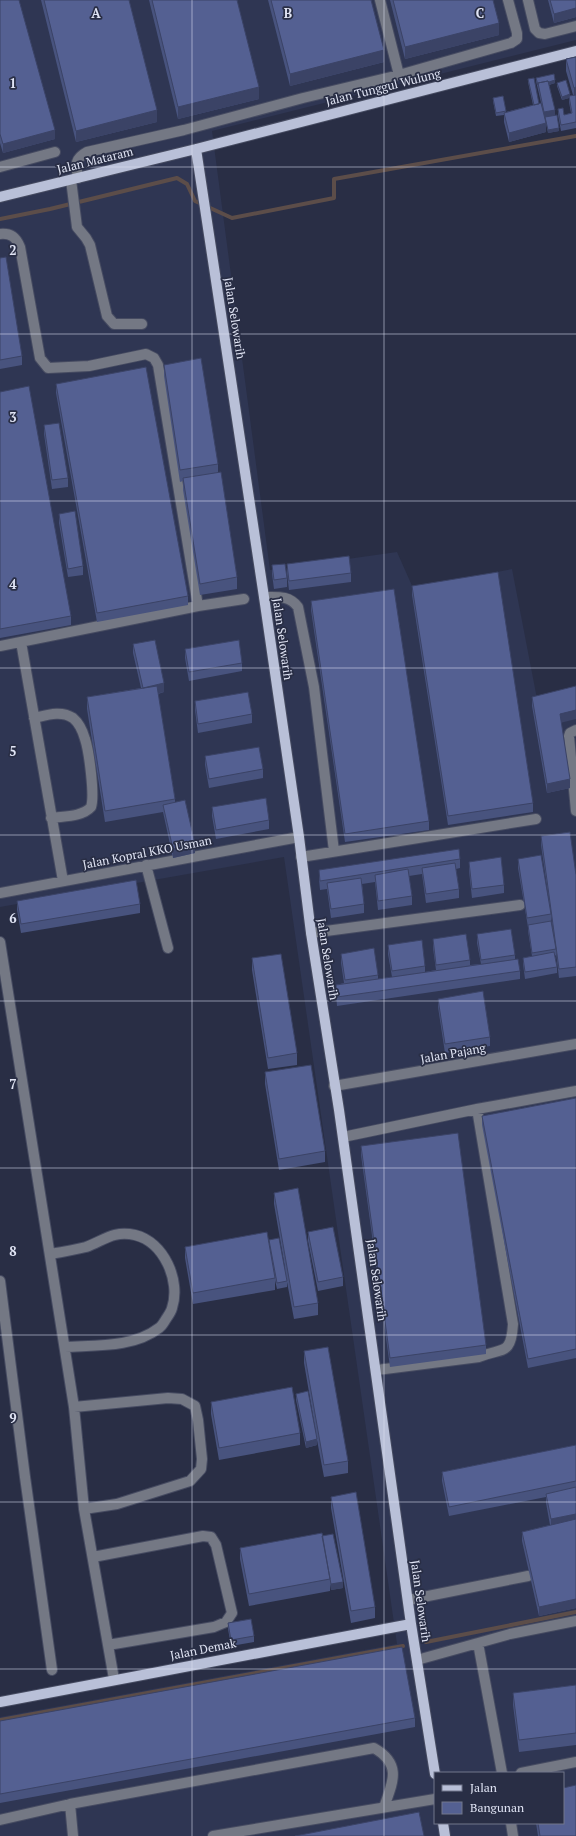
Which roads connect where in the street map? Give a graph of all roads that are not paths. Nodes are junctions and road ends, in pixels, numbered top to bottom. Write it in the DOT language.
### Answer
graph roads {
  1 [pos="380,0"];
  2 [pos="508,0"];
  3 [pos="528,0"];
  4 [pos="576,26"];
  5 [pos="576,51"];
  6 [pos="399,75"];
  7 [pos="196,148"];
  8 [pos="55,152"];
  9 [pos="0,167"];
  10 [pos="74,179"];
  11 [pos="0,196"];
  12 [pos="0,234"];
  13 [pos="142,324"];
  14 [pos="264,597"];
  15 [pos="244,599"];
  16 [pos="198,606"];
  17 [pos="21,642"];
  18 [pos="0,646"];
  19 [pos="34,718"];
  20 [pos="576,730"];
  21 [pos="576,797"];
  22 [pos="576,810"];
  23 [pos="51,818"];
  24 [pos="536,819"];
  25 [pos="299,837"];
  26 [pos="334,852"];
  27 [pos="301,857"];
  28 [pos="146,866"];
  29 [pos="63,881"];
  30 [pos="0,893"];
  31 [pos="520,906"];
  32 [pos="310,933"];
  33 [pos="0,942"];
  34 [pos="168,948"];
  35 [pos="576,1044"];
  36 [pos="334,1086"];
  37 [pos="576,1091"];
  38 [pos="476,1109"];
  39 [pos="343,1137"];
  40 [pos="50,1254"];
  41 [pos="0,1285"];
  42 [pos="65,1348"];
  43 [pos="377,1370"];
  44 [pos="74,1407"];
  45 [pos="84,1509"];
  46 [pos="93,1557"];
  47 [pos="528,1576"];
  48 [pos="408,1600"];
  49 [pos="576,1621"];
  50 [pos="411,1624"];
  51 [pos="478,1643"];
  52 [pos="108,1645"];
  53 [pos="417,1660"];
  54 [pos="52,1670"];
  55 [pos="114,1679"];
  56 [pos="0,1702"];
  57 [pos="576,1762"];
  58 [pos="435,1772"];
  59 [pos="502,1772"];
  60 [pos="526,1772"];
  61 [pos="434,1799"];
  62 [pos="70,1804"];
  63 [pos="384,1807"];
  64 [pos="0,1820"];
  65 [pos="443,1824"];
  66 [pos="511,1824"];
  67 [pos="74,1836"];
  68 [pos="213,1836"];
  69 [pos="445,1836"];
  70 [pos="513,1836"];
  1 -- 6 [label="street"];
  2 -- 6 [label="street"];
  3 -- 4 [label="street"];
  5 -- 7 [label="main road, Jalan Tunggul Wulung"];
  6 -- 10 [label="street"];
  7 -- 10 [label="main road, Jalan Mataram"];
  7 -- 14 [label="main road, Jalan Selowarih"];
  8 -- 9 [label="street"];
  10 -- 11 [label="main road, Jalan Mataram"];
  10 -- 13 [label="street"];
  12 -- 16 [label="street"];
  14 -- 25 [label="main road, Jalan Selowarih"];
  14 -- 26 [label="street"];
  15 -- 16 [label="street"];
  16 -- 17 [label="street"];
  17 -- 18 [label="street"];
  17 -- 19 [label="street"];
  19 -- 23 [label="street"];
  19 -- 23 [label="street"];
  20 -- 21 [label="street"];
  21 -- 22 [label="street"];
  23 -- 29 [label="street"];
  24 -- 26 [label="street"];
  25 -- 27 [label="main road, Jalan Selowarih"];
  25 -- 28 [label="street, Jalan Kopral KKO Usman"];
  26 -- 27 [label="street"];
  27 -- 32 [label="main road, Jalan Selowarih"];
  28 -- 29 [label="street, Jalan Kopral KKO Usman"];
  28 -- 34 [label="street"];
  29 -- 30 [label="street, Jalan Kopral KKO Usman"];
  31 -- 32 [label="street"];
  32 -- 36 [label="main road, Jalan Selowarih"];
  33 -- 40 [label="street"];
  35 -- 36 [label="street, Jalan Pajang"];
  36 -- 39 [label="main road, Jalan Selowarih"];
  37 -- 38 [label="street"];
  38 -- 39 [label="street"];
  38 -- 43 [label="street"];
  39 -- 43 [label="main road, Jalan Selowarih"];
  40 -- 42 [label="street"];
  40 -- 42 [label="street"];
  41 -- 54 [label="street"];
  42 -- 44 [label="street"];
  43 -- 48 [label="main road, Jalan Selowarih"];
  44 -- 45 [label="street"];
  44 -- 45 [label="street"];
  45 -- 46 [label="street"];
  46 -- 52 [label="street"];
  46 -- 52 [label="street"];
  47 -- 48 [label="street"];
  48 -- 50 [label="main road, Jalan Selowarih"];
  49 -- 51 [label="street"];
  50 -- 53 [label="main road, Jalan Selowarih"];
  50 -- 55 [label="main road, Jalan Demak"];
  51 -- 53 [label="street"];
  51 -- 59 [label="street"];
  52 -- 55 [label="street"];
  53 -- 58 [label="main road, Jalan Selowarih"];
  55 -- 56 [label="main road, Jalan Demak"];
  57 -- 60 [label="street"];
  61 -- 63 [label="street"];
  62 -- 63 [label="street"];
  62 -- 64 [label="street"];
  62 -- 67 [label="street"];
  63 -- 68 [label="street"];
  65 -- 69 [label="main road"];
  66 -- 70 [label="street"];
}
